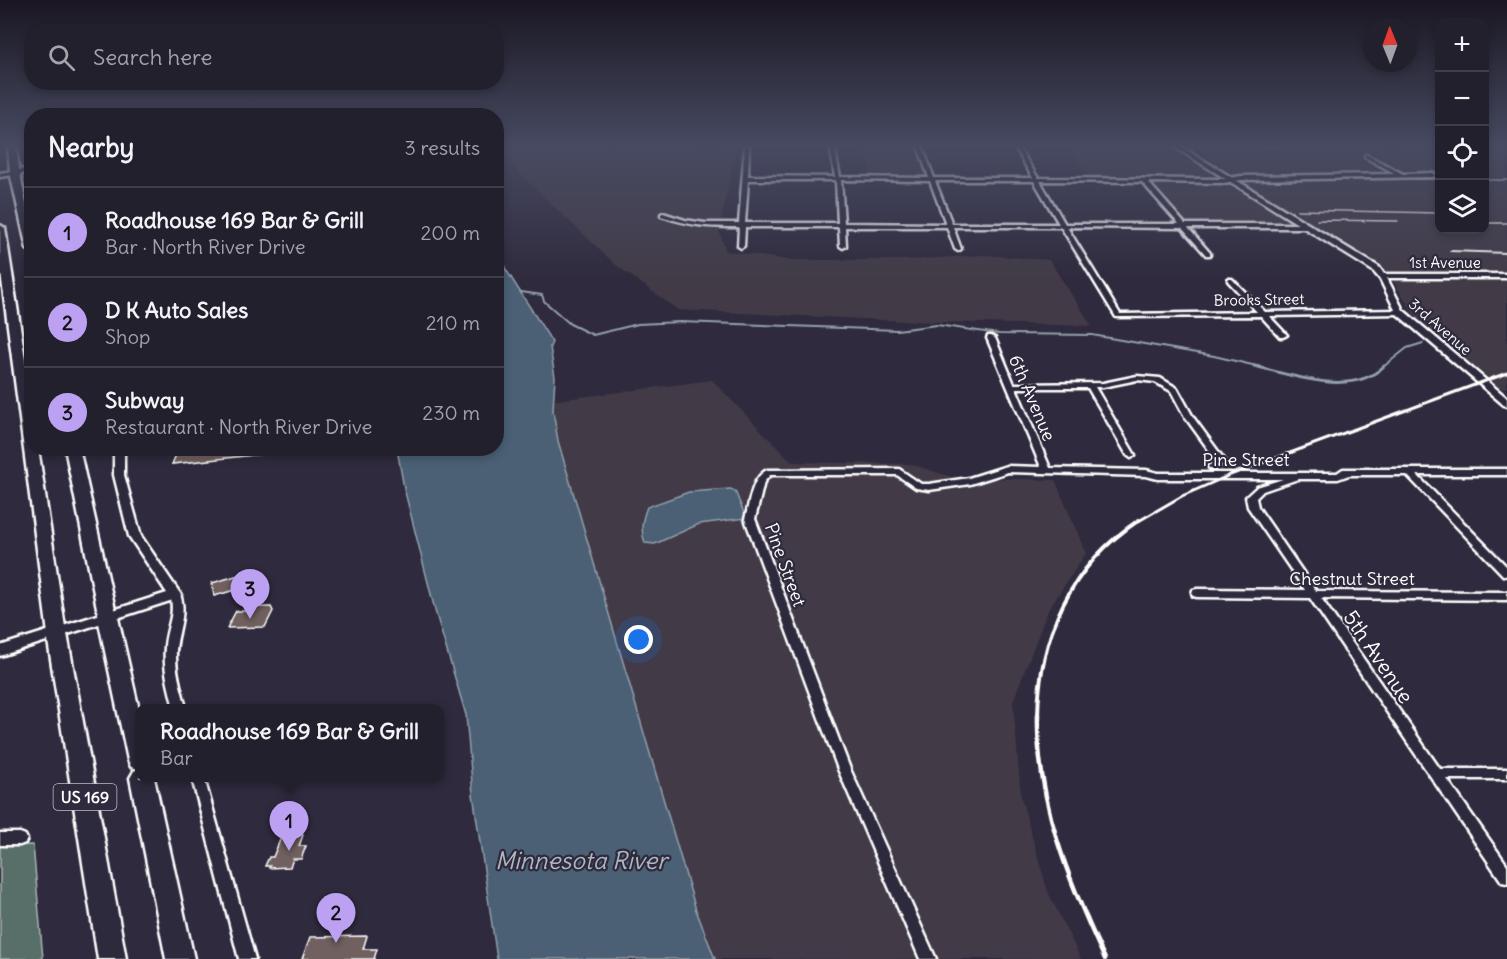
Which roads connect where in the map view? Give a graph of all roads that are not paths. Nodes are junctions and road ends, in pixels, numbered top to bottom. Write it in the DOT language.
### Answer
graph roads {
  1 [pos="20,191"];
  2 [pos="744,191"];
  3 [pos="839,191"];
  4 [pos="936,191"];
  5 [pos="1043,191"];
  6 [pos="1152,191"];
  7 [pos="1249,191"];
  8 [pos="24,206"];
  9 [pos="663,215"];
  10 [pos="742,223"];
  11 [pos="842,224"];
  12 [pos="1064,224"];
  13 [pos="948,225"];
  14 [pos="1182,225"];
  15 [pos="1306,226"];
  16 [pos="0,228"];
  17 [pos="741,246"];
  18 [pos="843,246"];
  19 [pos="958,249"];
  20 [pos="1208,254"];
  21 [pos="1382,276"];
  22 [pos="1507,276"];
  23 [pos="1230,280"];
  24 [pos="1400,312"];
  25 [pos="1261,313"];
  26 [pos="1283,336"];
  27 [pos="991,338"];
  28 [pos="1090,385"];
  29 [pos="1012,386"];
  30 [pos="24,399"];
  31 [pos="1507,403"];
  32 [pos="1131,455"];
  33 [pos="32,456"];
  34 [pos="74,456"];
  35 [pos="119,456"];
  36 [pos="1212,466"];
  37 [pos="1046,470"];
  38 [pos="1409,472"];
  39 [pos="1507,472"];
  40 [pos="1146,473"];
  41 [pos="1346,473"];
  42 [pos="1296,476"];
  43 [pos="1507,573"];
  44 [pos="1197,593"];
  45 [pos="175,595"];
  46 [pos="1313,596"];
  47 [pos="1507,596"];
  48 [pos="108,618"];
  49 [pos="57,634"];
  50 [pos="0,651"];
  51 [pos="179,704"];
  52 [pos="135,742"];
  53 [pos="1435,774"];
  54 [pos="1507,774"];
  55 [pos="143,782"];
  56 [pos="199,782"];
  57 [pos="0,839"];
  58 [pos="20,839"];
  59 [pos="1507,878"];
  60 [pos="112,959"];
  61 [pos="180,959"];
  62 [pos="247,959"];
  63 [pos="928,959"];
  1 -- 8 [label="highway"];
  2 -- 10 [label="street"];
  3 -- 11 [label="street"];
  4 -- 13 [label="street"];
  5 -- 12 [label="street"];
  6 -- 14 [label="street"];
  7 -- 15 [label="street, 3rd Avenue"];
  9 -- 10 [label="street"];
  10 -- 11 [label="street"];
  10 -- 17 [label="street"];
  11 -- 13 [label="street"];
  11 -- 18 [label="street"];
  12 -- 13 [label="street"];
  12 -- 14 [label="street"];
  12 -- 25 [label="street, Brooks Street"];
  13 -- 19 [label="street"];
  14 -- 15 [label="street"];
  14 -- 20 [label="street"];
  15 -- 21 [label="street, 3rd Avenue"];
  16 -- 30 [label="highway, US 169"];
  21 -- 22 [label="street, 1st Avenue"];
  21 -- 24 [label="street, 3rd Avenue"];
  23 -- 25 [label="street"];
  24 -- 25 [label="street, Brooks Street"];
  24 -- 31 [label="street, 3rd Avenue"];
  25 -- 26 [label="street"];
  27 -- 29 [label="street, 6th Avenue"];
  28 -- 29 [label="street"];
  28 -- 32 [label="street"];
  28 -- 36 [label="street"];
  29 -- 37 [label="street, 6th Avenue"];
  33 -- 49 [label="highway, US 169"];
  34 -- 48 [label="highway"];
  35 -- 45 [label="street"];
  37 -- 40 [label="street, Pine Street"];
  37 -- 63 [label="street, Pine Street"];
  38 -- 39 [label="street, Pine Street"];
  38 -- 41 [label="street, Pine Street"];
  38 -- 43 [label="street"];
  40 -- 41 [label="street, Pine Street"];
  40 -- 42 [label="street, Pine Street"];
  41 -- 42 [label="street, Pine Street"];
  42 -- 46 [label="street, 5th Avenue"];
  44 -- 46 [label="street, Chestnut Street"];
  45 -- 48 [label="street"];
  45 -- 51 [label="street"];
  46 -- 47 [label="street, Chestnut Street"];
  46 -- 53 [label="street, 5th Avenue"];
  48 -- 49 [label="street"];
  48 -- 52 [label="highway"];
  49 -- 50 [label="street"];
  49 -- 60 [label="highway, US 169"];
  53 -- 54 [label="street"];
  53 -- 59 [label="street, 5th Avenue"];
  55 -- 61 [label="highway, US 169"];
  56 -- 62 [label="street"];
  57 -- 58 [label="street"];
}
